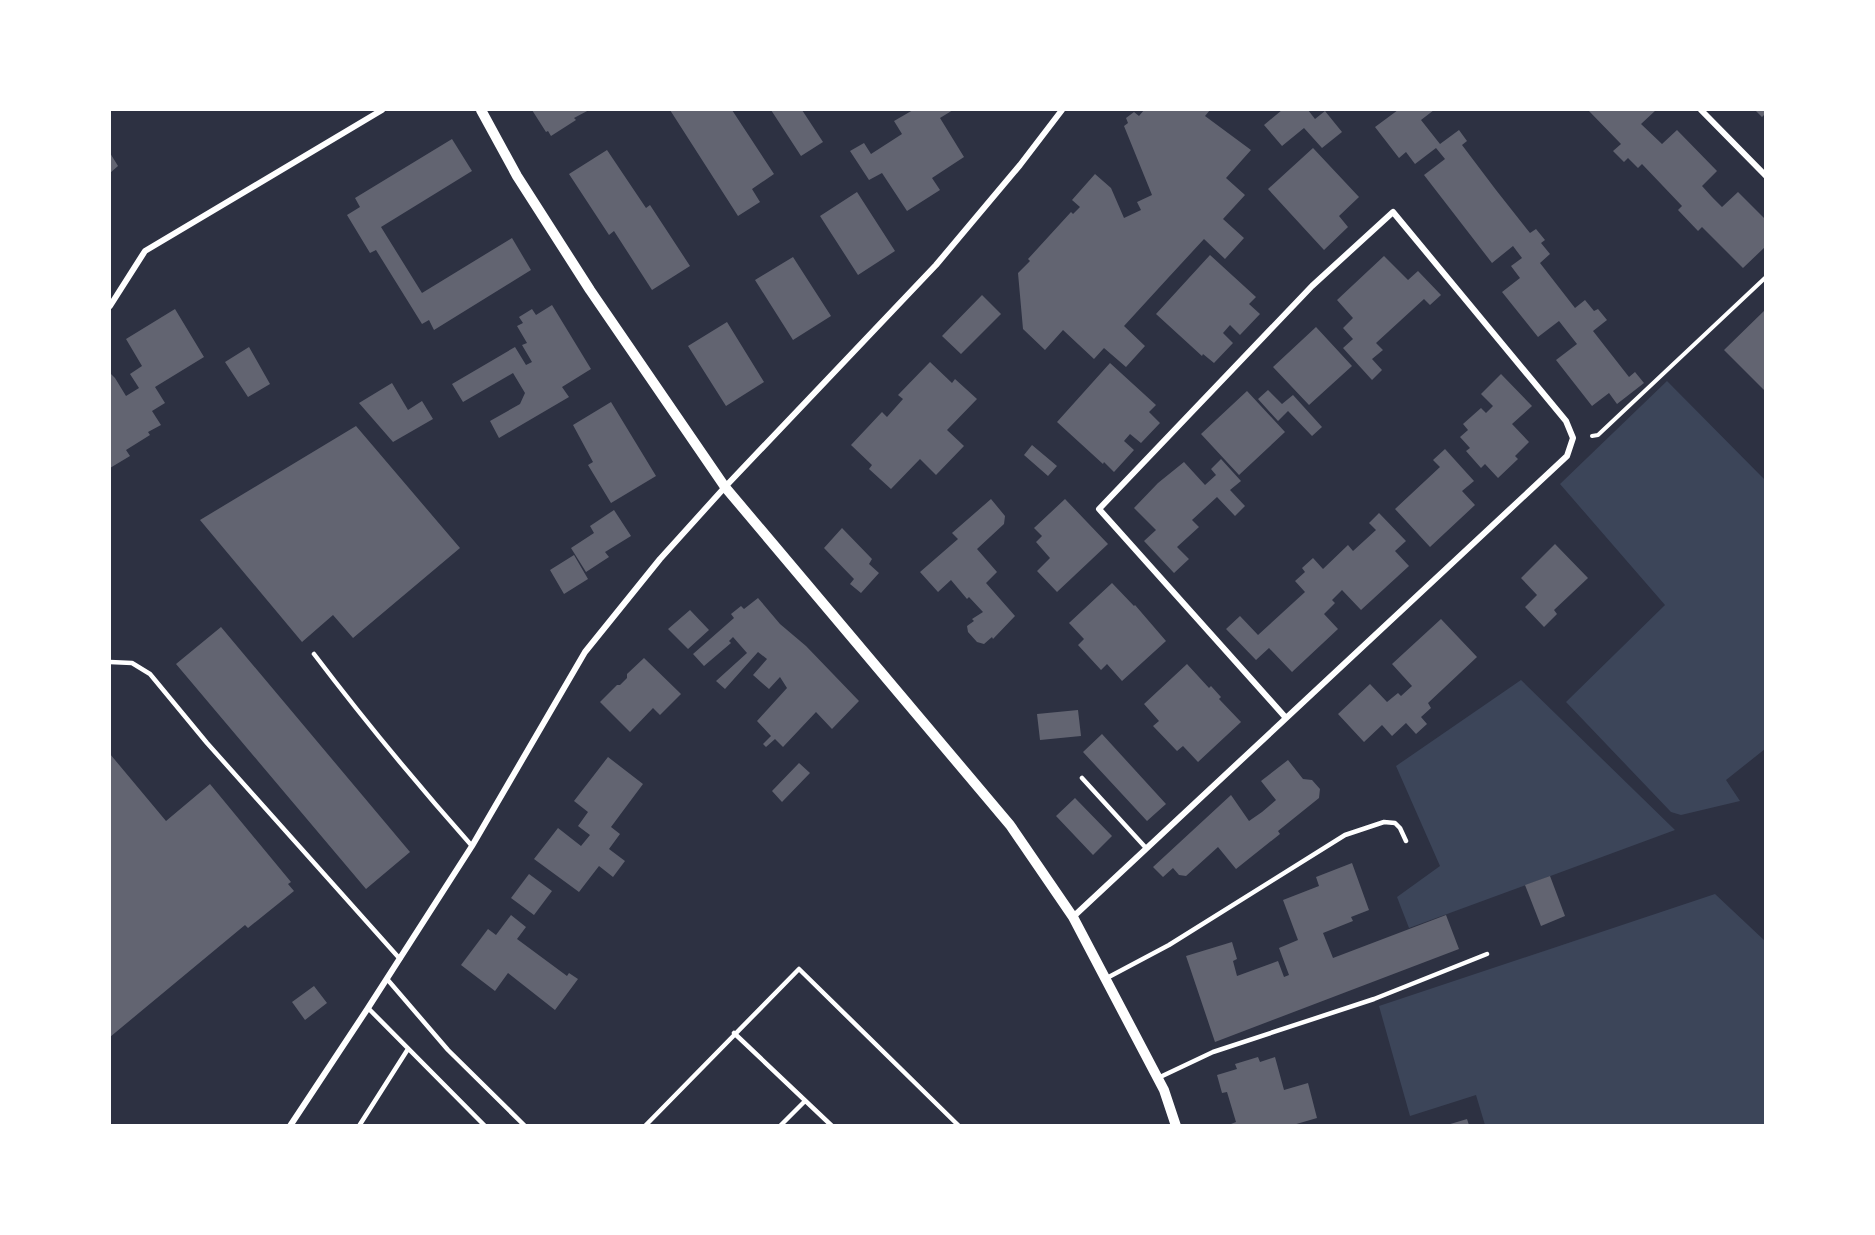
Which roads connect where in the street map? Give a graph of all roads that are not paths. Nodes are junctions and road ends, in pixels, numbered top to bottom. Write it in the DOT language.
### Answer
graph roads {
  1 [pos="382,110"];
  2 [pos="481,110"];
  3 [pos="1062,110"];
  4 [pos="1701,110"];
  5 [pos="1766,176"];
  6 [pos="110,306"];
  7 [pos="724,487"];
  8 [pos="314,654"];
  9 [pos="110,662"];
  10 [pos="1287,718"];
  11 [pos="1082,778"];
  12 [pos="1406,841"];
  13 [pos="472,846"];
  14 [pos="1146,848"];
  15 [pos="1072,917"];
  16 [pos="1487,954"];
  17 [pos="400,959"];
  18 [pos="387,979"];
  19 [pos="1105,979"];
  20 [pos="368,1008"];
  21 [pos="734,1033"];
  22 [pos="408,1049"];
  23 [pos="1158,1078"];
  24 [pos="806,1101"];
  25 [pos="290,1125"];
  26 [pos="359,1125"];
  27 [pos="485,1125"];
  28 [pos="525,1125"];
  29 [pos="645,1125"];
  30 [pos="780,1125"];
  31 [pos="832,1125"];
  32 [pos="959,1125"];
  33 [pos="1176,1125"];
  1 -- 6 [label="street"];
  2 -- 7 [label="street"];
  3 -- 7 [label="street"];
  4 -- 5 [label="street"];
  7 -- 13 [label="street"];
  7 -- 15 [label="street"];
  8 -- 13 [label="lane"];
  9 -- 17 [label="lane"];
  10 -- 10 [label="street"];
  10 -- 14 [label="street"];
  11 -- 14 [label="lane"];
  12 -- 19 [label="lane"];
  13 -- 17 [label="street"];
  14 -- 15 [label="street"];
  15 -- 19 [label="street"];
  16 -- 23 [label="lane"];
  17 -- 18 [label="street"];
  18 -- 20 [label="street"];
  18 -- 28 [label="lane"];
  19 -- 23 [label="street"];
  20 -- 22 [label="lane"];
  20 -- 25 [label="street"];
  21 -- 24 [label="lane"];
  21 -- 29 [label="lane"];
  21 -- 32 [label="lane"];
  22 -- 26 [label="lane"];
  22 -- 27 [label="lane"];
  23 -- 33 [label="street"];
  24 -- 30 [label="lane"];
  24 -- 31 [label="lane"];
}
